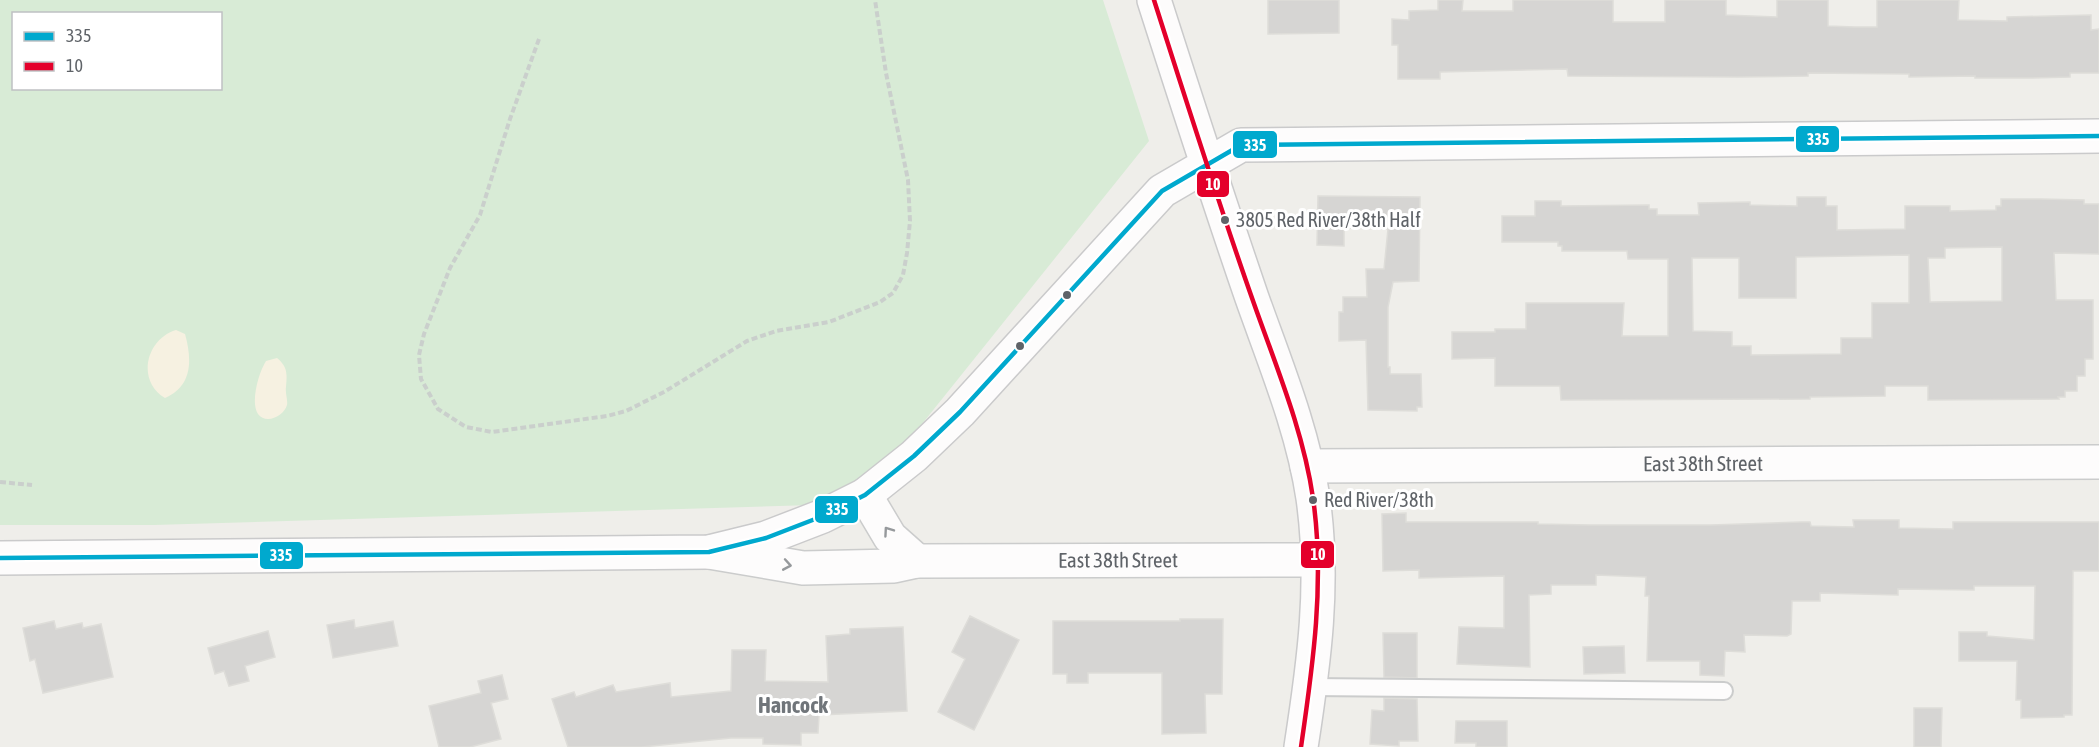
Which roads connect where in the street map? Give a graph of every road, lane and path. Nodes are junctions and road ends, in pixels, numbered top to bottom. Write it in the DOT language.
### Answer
graph roads {
  1 [pos="875,0"];
  2 [pos="1154,0"];
  3 [pos="539,39"];
  4 [pos="2099,136"];
  5 [pos="1207,165"];
  6 [pos="2099,462"];
  7 [pos="1307,466"];
  8 [pos="0,482"];
  9 [pos="32,485"];
  10 [pos="865,495"];
  11 [pos="709,552"];
  12 [pos="0,558"];
  13 [pos="1318,560"];
  14 [pos="916,561"];
  15 [pos="1311,687"];
  16 [pos="1724,691"];
  17 [pos="1301,747"];
  1 -- 3 [label="path"];
  2 -- 5 [label="street"];
  4 -- 5 [label="street, East 38th Street"];
  5 -- 7 [label="street"];
  5 -- 10 [label="street, East 38th Street"];
  6 -- 7 [label="street, East 38th Street"];
  7 -- 13 [label="street"];
  8 -- 9 [label="path"];
  10 -- 11 [label="street, East 38th Street"];
  14 -- 10 [label="street, one-way"];
  11 -- 12 [label="street, East 38th Street"];
  11 -- 14 [label="street, East 38th Street, one-way"];
  13 -- 14 [label="street, East 38th Street"];
  13 -- 15 [label="street"];
  15 -- 16 [label="lane"];
  15 -- 17 [label="street"];
}
